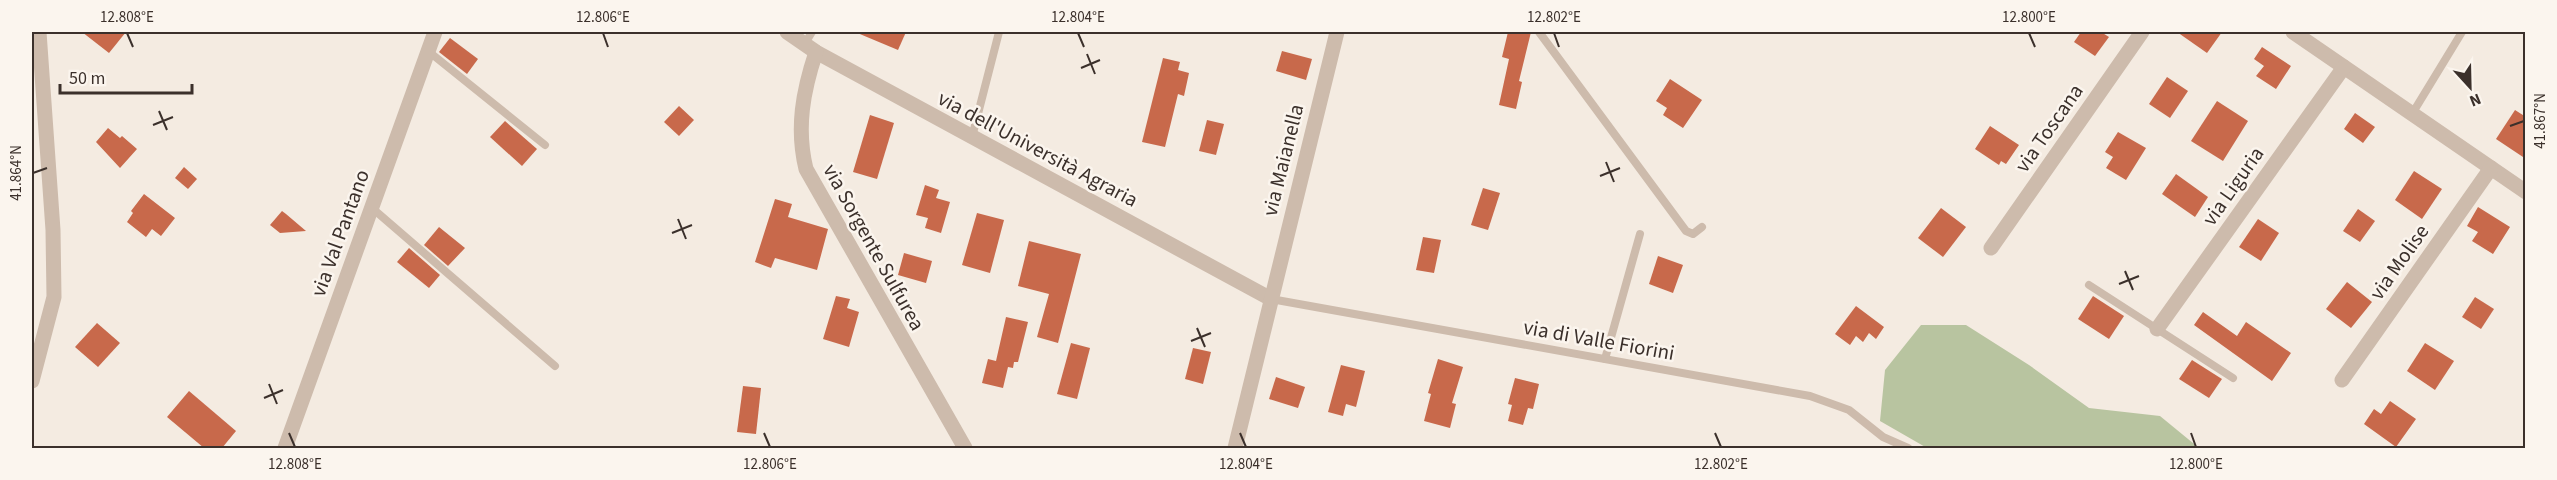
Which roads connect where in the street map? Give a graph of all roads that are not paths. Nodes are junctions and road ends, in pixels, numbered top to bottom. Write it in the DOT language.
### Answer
graph roads {
  1 [pos="39,32"];
  2 [pos="435,32"];
  3 [pos="787,32"];
  4 [pos="812,32"];
  5 [pos="999,32"];
  6 [pos="1336,32"];
  7 [pos="1539,32"];
  8 [pos="2142,32"];
  9 [pos="2293,32"];
  10 [pos="2463,32"];
  11 [pos="810,49"];
  12 [pos="428,51"];
  13 [pos="2344,67"];
  14 [pos="2412,114"];
  15 [pos="972,137"];
  16 [pos="545,145"];
  17 [pos="2491,168"];
  18 [pos="2526,192"];
  19 [pos="372,208"];
  20 [pos="1702,227"];
  21 [pos="1640,234"];
  22 [pos="1991,248"];
  23 [pos="2089,285"];
  24 [pos="1271,299"];
  25 [pos="2157,329"];
  26 [pos="1605,359"];
  27 [pos="555,366"];
  28 [pos="2233,378"];
  29 [pos="2342,380"];
  30 [pos="32,381"];
  31 [pos="285,448"];
  32 [pos="964,448"];
  33 [pos="1235,448"];
  34 [pos="1908,448"];
  1 -- 30 [label="street"];
  2 -- 12 [label="street, via Val Pantano"];
  3 -- 11 [label="street, via dell'Università Agraria"];
  4 -- 11 [label="lane"];
  5 -- 15 [label="lane"];
  6 -- 24 [label="street, via Maianella"];
  7 -- 20 [label="lane"];
  8 -- 22 [label="street, via Toscana"];
  9 -- 13 [label="street"];
  10 -- 14 [label="lane"];
  11 -- 15 [label="street, via dell'Università Agraria"];
  11 -- 32 [label="street, via Sorgente Sulfurea"];
  12 -- 16 [label="lane"];
  12 -- 19 [label="street, via Val Pantano"];
  13 -- 14 [label="street"];
  13 -- 25 [label="street, via Liguria"];
  14 -- 17 [label="street"];
  15 -- 24 [label="street, via dell'Università Agraria"];
  17 -- 18 [label="street"];
  17 -- 29 [label="street, via Molise"];
  19 -- 27 [label="lane"];
  19 -- 31 [label="street, via Val Pantano"];
  21 -- 26 [label="lane"];
  23 -- 25 [label="lane"];
  24 -- 26 [label="lane, via di Valle Fiorini"];
  24 -- 33 [label="street, via Maianella"];
  25 -- 28 [label="lane"];
  26 -- 34 [label="lane, via di Valle Fiorini"];
}
